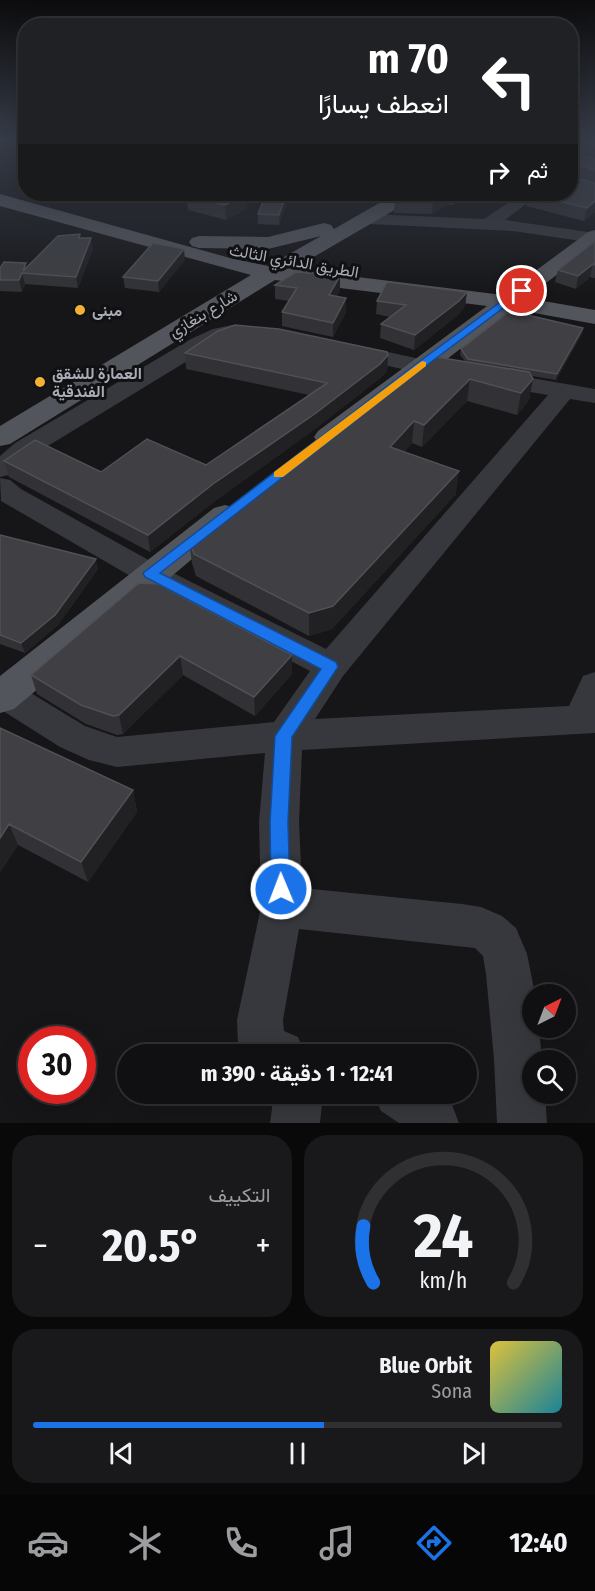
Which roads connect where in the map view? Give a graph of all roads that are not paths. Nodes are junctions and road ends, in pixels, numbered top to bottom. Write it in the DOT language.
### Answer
graph roads {
  1 [pos="0,200"];
  2 [pos="42,201"];
  3 [pos="377,201"];
  4 [pos="397,201"];
  5 [pos="521,201"];
  6 [pos="373,216"];
  7 [pos="487,225"];
  8 [pos="324,230"];
  9 [pos="594,237"];
  10 [pos="188,246"];
  11 [pos="269,266"];
  12 [pos="391,276"];
  13 [pos="202,291"];
  14 [pos="515,297"];
  15 [pos="595,304"];
  16 [pos="595,317"];
  17 [pos="253,332"];
  18 [pos="324,345"];
  19 [pos="420,366"];
  20 [pos="564,390"];
  21 [pos="595,396"];
  22 [pos="2,432"];
  23 [pos="301,457"];
  24 [pos="3,485"];
  25 [pos="245,500"];
  26 [pos="150,573"];
  27 [pos="331,667"];
  28 [pos="595,686"];
  29 [pos="2,696"];
  30 [pos="588,720"];
  31 [pos="284,736"];
  32 [pos="282,908"];
  33 [pos="263,1044"];
  34 [pos="298,1104"];
  35 [pos="414,1104"];
  36 [pos="295,1123"];
  37 [pos="434,1123"];
  38 [pos="522,1123"];
  1 -- 10 [label="main road, الطريق الدائري الثالث"];
  2 -- 10 [label="main road, الطريق الدائري الثالث"];
  3 -- 8 [label="main road, شارع بنغازي"];
  4 -- 6 [label="main road, شارع بنغازي"];
  5 -- 7 [label="street"];
  6 -- 7 [label="street"];
  6 -- 11 [label="main road, شارع بنغازي"];
  6 -- 12 [label="main road"];
  7 -- 9 [label="street"];
  8 -- 10 [label="main road"];
  8 -- 11 [label="main road, شارع بنغازي"];
  9 -- 14 [label="main road"];
  10 -- 11 [label="main road, الطريق الدائري الثالث"];
  10 -- 13 [label="main road"];
  11 -- 12 [label="main road, الطريق الدائري الثالث"];
  11 -- 13 [label="main road, شارع بنغازي"];
  11 -- 14 [label="main road, الطريق الدائري الثالث"];
  11 -- 22 [label="main road, شارع بنغازي"];
  12 -- 14 [label="main road, الطريق الدائري الثالث"];
  13 -- 22 [label="main road, شارع بنغازي"];
  14 -- 15 [label="main road, الطريق الدائري الثالث"];
  14 -- 16 [label="main road, الطريق الدائري الثالث"];
  14 -- 19 [label="main road"];
  17 -- 24 [label="street"];
  18 -- 19 [label="street"];
  19 -- 20 [label="street"];
  19 -- 23 [label="main road"];
  20 -- 21 [label="street"];
  20 -- 27 [label="street"];
  24 -- 26 [label="street"];
  25 -- 26 [label="main road"];
  26 -- 27 [label="street"];
  26 -- 29 [label="main road"];
  27 -- 31 [label="street"];
  28 -- 30 [label="street"];
  29 -- 31 [label="street"];
  30 -- 31 [label="street"];
  31 -- 32 [label="street"];
  32 -- 33 [label="street"];
  32 -- 38 [label="street"];
  34 -- 36 [label="street"];
  35 -- 37 [label="street"];
}
